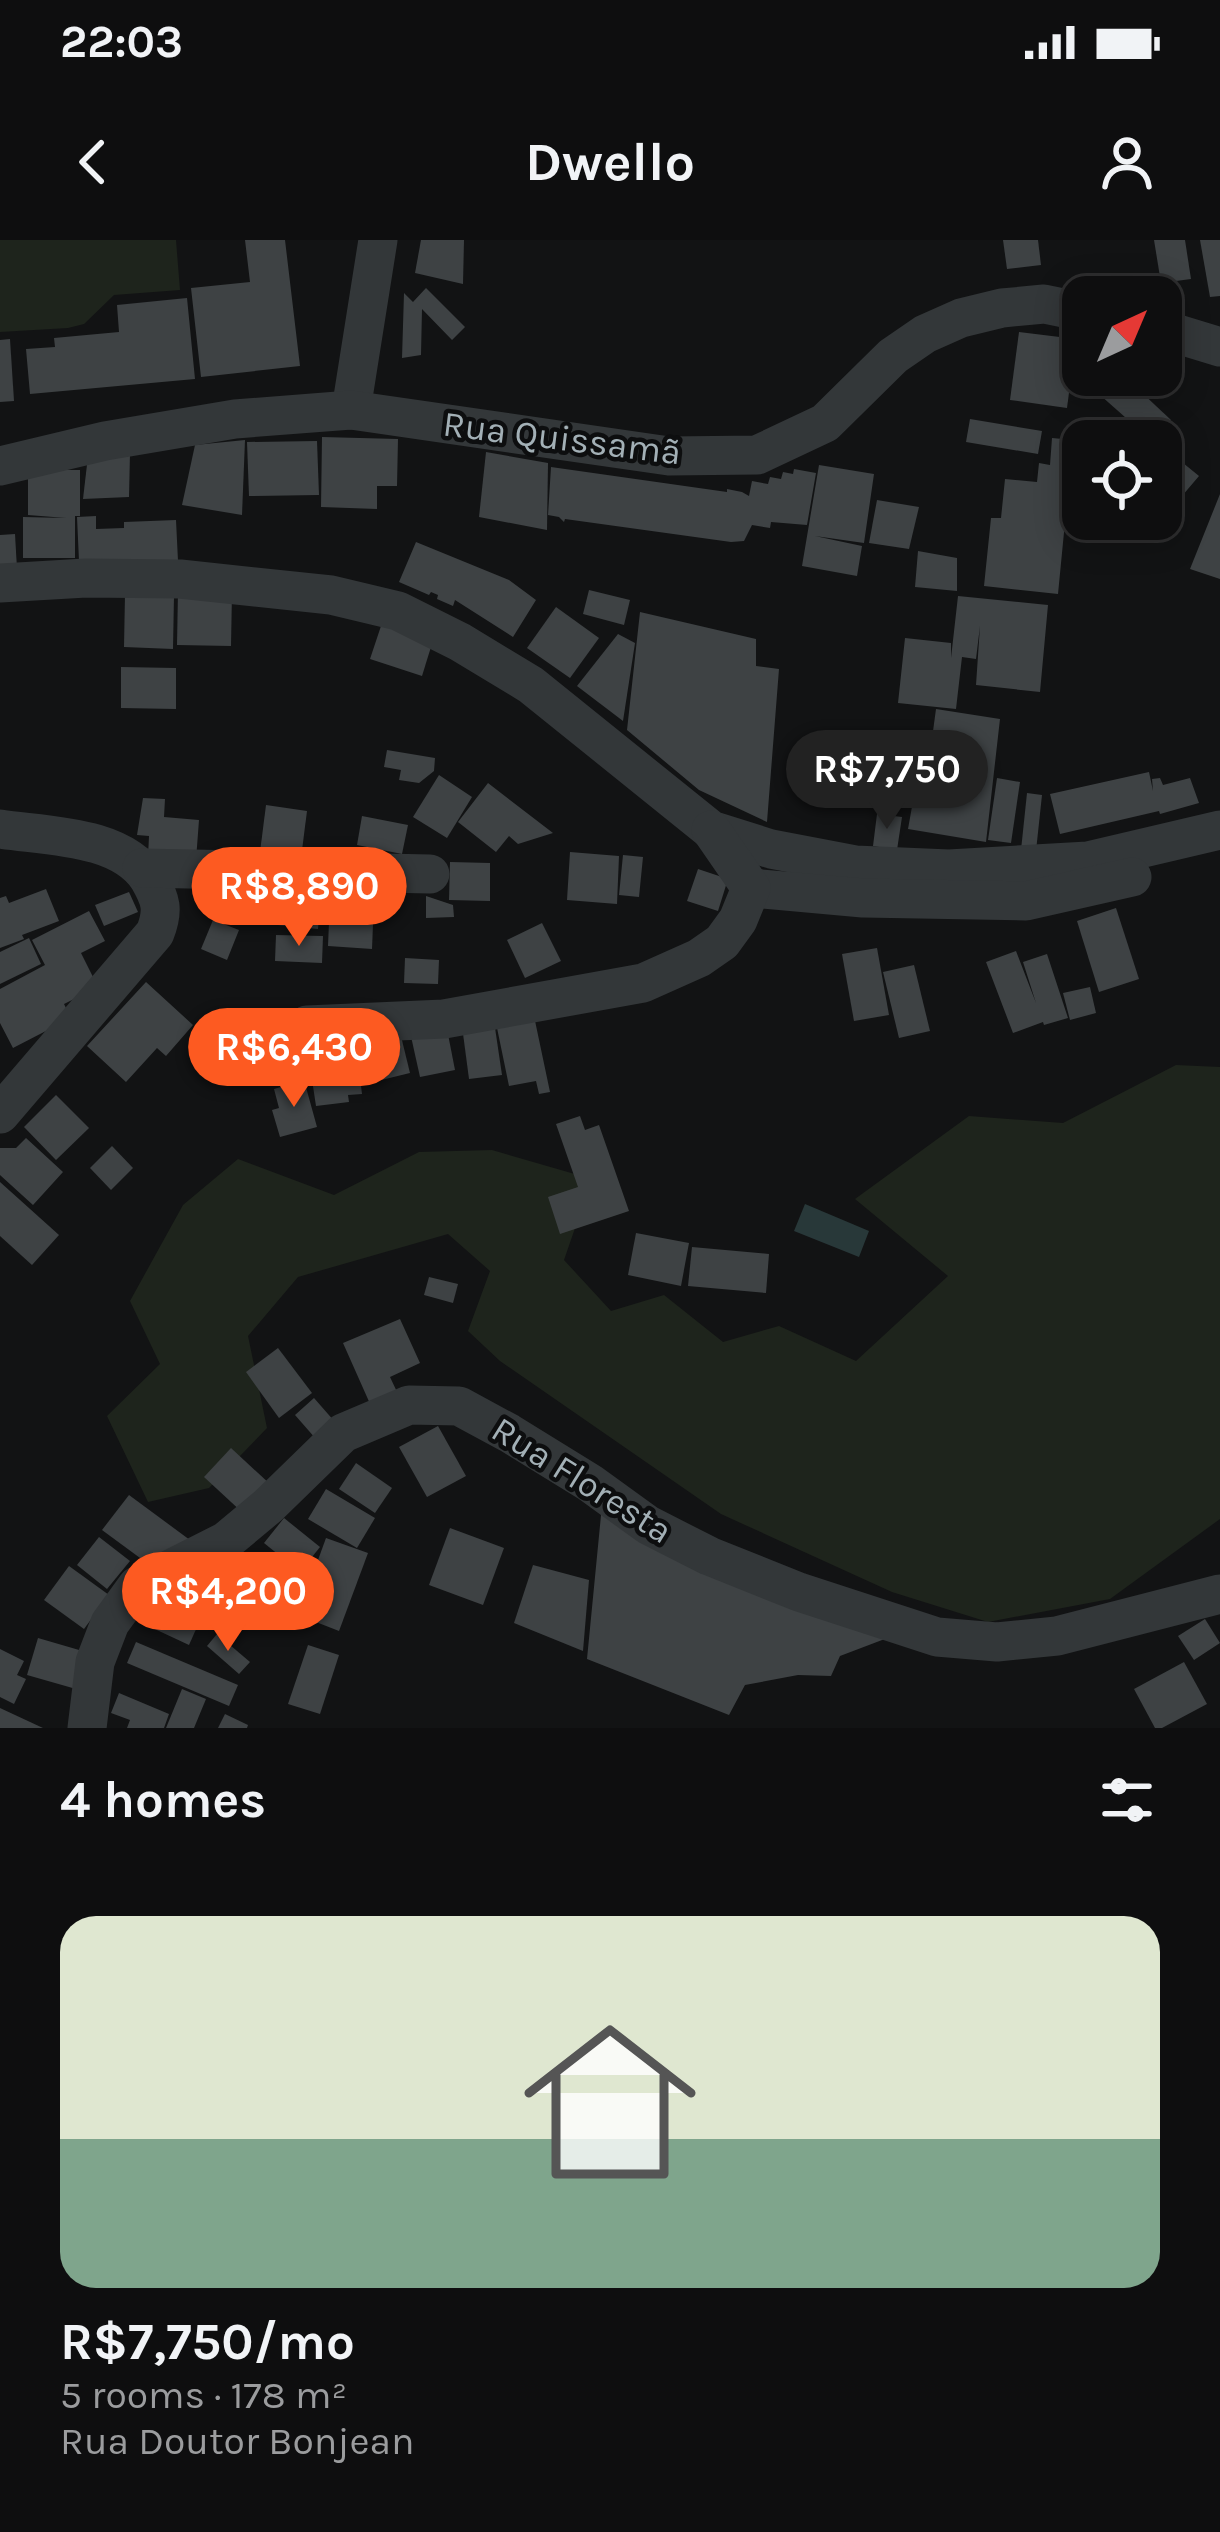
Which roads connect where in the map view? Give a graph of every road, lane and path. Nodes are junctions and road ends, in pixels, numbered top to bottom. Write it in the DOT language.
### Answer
graph roads {
  1 [pos="378,240"];
  2 [pos="1062,307"];
  3 [pos="1182,335"];
  4 [pos="1220,346"];
  5 [pos="351,410"];
  6 [pos="0,466"];
  7 [pos="0,583"];
  8 [pos="0,829"];
  9 [pos="711,830"];
  10 [pos="1220,830"];
  11 [pos="1220,845"];
  12 [pos="142,868"];
  13 [pos="430,874"];
  14 [pos="751,888"];
  15 [pos="307,1024"];
  16 [pos="0,1114"];
  17 [pos="1220,1594"];
  18 [pos="87,1728"];
  1 -- 5 [label="street"];
  2 -- 5 [label="street, Rua Quissamã"];
  3 -- 4 [label="street"];
  5 -- 6 [label="street, Rua Quissamã"];
  7 -- 9 [label="street"];
  8 -- 12 [label="street"];
  9 -- 10 [label="street"];
  9 -- 14 [label="street"];
  11 -- 14 [label="street"];
  12 -- 13 [label="street"];
  12 -- 16 [label="street"];
  14 -- 15 [label="street"];
  17 -- 18 [label="street, Rua Floresta"];
}
